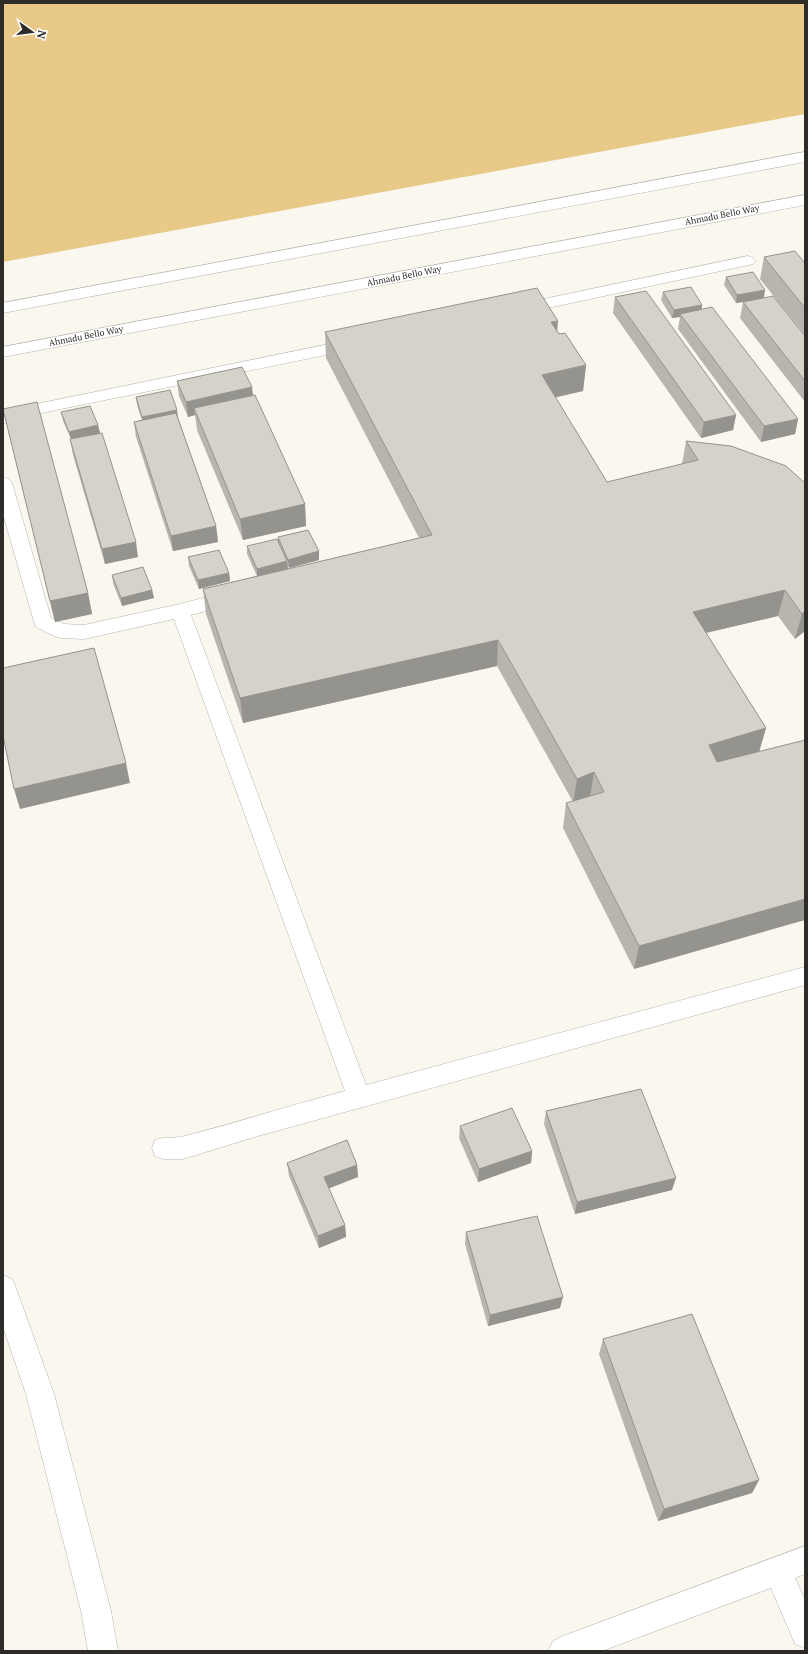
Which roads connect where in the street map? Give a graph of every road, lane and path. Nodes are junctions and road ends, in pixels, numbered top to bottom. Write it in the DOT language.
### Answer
graph roads {
  1 [pos="805,157"];
  2 [pos="805,200"];
  3 [pos="748,261"];
  4 [pos="3,308"];
  5 [pos="508,311"];
  6 [pos="369,340"];
  7 [pos="3,352"];
  8 [pos="3,419"];
  9 [pos="3,483"];
  10 [pos="248,593"];
  11 [pos="180,610"];
  12 [pos="805,976"];
  13 [pos="358,1098"];
  14 [pos="164,1148"];
  15 [pos="3,1288"];
  16 [pos="805,1560"];
  17 [pos="778,1571"];
  18 [pos="805,1634"];
  19 [pos="103,1651"];
  20 [pos="563,1651"];
  1 -- 4 [label="main road"];
  2 -- 7 [label="main road, Ahmadu Bello Way"];
  3 -- 5 [label="lane"];
  6 -- 8 [label="lane"];
  9 -- 11 [label="lane"];
  10 -- 11 [label="lane"];
  11 -- 13 [label="lane"];
  12 -- 13 [label="lane"];
  13 -- 14 [label="lane"];
  15 -- 19 [label="main road"];
  16 -- 17 [label="lane"];
  17 -- 18 [label="lane"];
  17 -- 20 [label="lane"];
}
